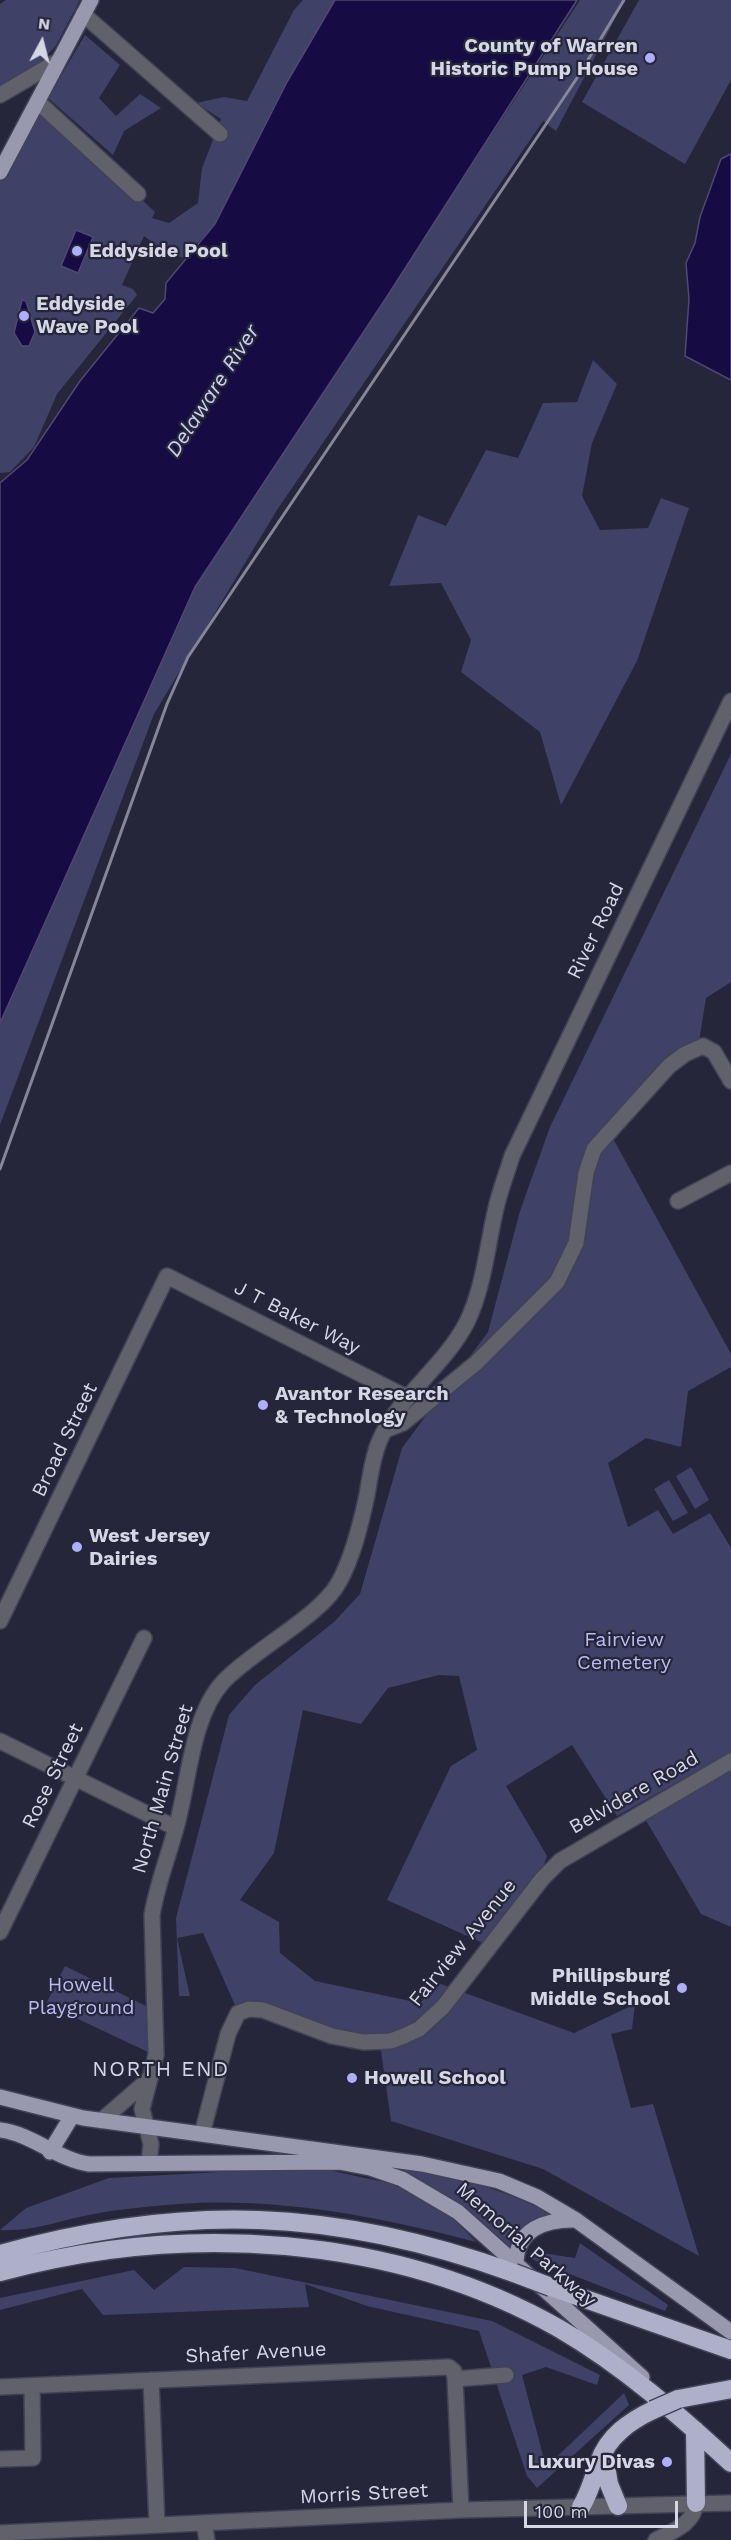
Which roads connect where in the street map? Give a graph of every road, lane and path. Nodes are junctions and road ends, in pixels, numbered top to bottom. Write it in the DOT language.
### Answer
graph roads {
  1 [pos="91,0"];
  2 [pos="83,14"];
  3 [pos="58,61"];
  4 [pos="0,95"];
  5 [pos="38,102"];
  6 [pos="219,134"];
  7 [pos="0,172"];
  8 [pos="138,194"];
  9 [pos="731,701"];
  10 [pos="731,1081"];
  11 [pos="731,1173"];
  12 [pos="678,1201"];
  13 [pos="167,1276"];
  14 [pos="408,1398"];
  15 [pos="385,1430"];
  16 [pos="0,1621"];
  17 [pos="144,1638"];
  18 [pos="0,1741"];
  19 [pos="731,1761"];
  20 [pos="75,1778"];
  21 [pos="176,1828"];
  22 [pos="558,1862"];
  23 [pos="0,1932"];
  24 [pos="148,2080"];
  25 [pos="0,2097"];
  26 [pos="72,2116"];
  27 [pos="101,2121"];
  28 [pos="147,2127"];
  29 [pos="0,2130"];
  30 [pos="202,2134"];
  31 [pos="220,2136"];
  32 [pos="50,2152"];
  33 [pos="216,2162"];
  34 [pos="149,2163"];
  35 [pos="576,2220"];
  36 [pos="0,2254"];
  37 [pos="515,2268"];
  38 [pos="0,2272"];
  39 [pos="731,2332"];
  40 [pos="731,2350"];
  41 [pos="506,2374"];
  42 [pos="151,2379"];
  43 [pos="455,2379"];
  44 [pos="32,2386"];
  45 [pos="0,2387"];
  46 [pos="731,2389"];
  47 [pos="655,2403"];
  48 [pos="695,2430"];
  49 [pos="604,2450"];
  50 [pos="0,2459"];
  51 [pos="731,2463"];
  52 [pos="696,2503"];
  53 [pos="731,2504"];
  54 [pos="618,2506"];
  55 [pos="581,2507"];
  56 [pos="461,2511"];
  57 [pos="204,2523"];
  58 [pos="158,2525"];
  59 [pos="2,2535"];
  60 [pos="207,2540"];
  61 [pos="656,2540"];
  1 -- 2 [label="main road"];
  2 -- 3 [label="main road"];
  2 -- 6 [label="street"];
  3 -- 4 [label="street"];
  3 -- 5 [label="main road"];
  5 -- 7 [label="main road"];
  5 -- 8 [label="street"];
  9 -- 14 [label="street, River Road"];
  10 -- 15 [label="street"];
  11 -- 12 [label="street"];
  13 -- 14 [label="street, J T Baker Way"];
  13 -- 16 [label="street, Broad Street"];
  14 -- 15 [label="street, North Main Street"];
  15 -- 21 [label="street, North Main Street"];
  17 -- 20 [label="street, Rose Street"];
  18 -- 20 [label="street"];
  19 -- 22 [label="street, Belvidere Road"];
  20 -- 21 [label="street"];
  20 -- 23 [label="street, Rose Street"];
  21 -- 24 [label="street, North Main Street"];
  22 -- 30 [label="street, Fairview Avenue"];
  24 -- 27 [label="street"];
  24 -- 28 [label="street, North Main Street"];
  25 -- 26 [label="main road, Memorial Parkway"];
  26 -- 27 [label="main road, Memorial Parkway"];
  26 -- 32 [label="main road"];
  27 -- 28 [label="main road, Memorial Parkway"];
  28 -- 30 [label="main road, Memorial Parkway"];
  28 -- 34 [label="street, North Main Street"];
  29 -- 32 [label="main road, Memorial Parkway"];
  30 -- 31 [label="main road, Memorial Parkway"];
  31 -- 33 [label="main road"];
  31 -- 35 [label="main road, Memorial Parkway"];
  32 -- 34 [label="main road, Memorial Parkway"];
  33 -- 34 [label="main road, Memorial Parkway"];
  33 -- 37 [label="main road, Memorial Parkway"];
  35 -- 37 [label="main road"];
  35 -- 39 [label="main road, Memorial Parkway"];
  36 -- 37 [label="highway"];
  37 -- 40 [label="highway, bridge"];
  37 -- 47 [label="main road, Memorial Parkway"];
  38 -- 47 [label="highway"];
  41 -- 43 [label="street"];
  42 -- 43 [label="street, Shafer Avenue"];
  42 -- 44 [label="street, Shafer Avenue"];
  42 -- 58 [label="street"];
  43 -- 56 [label="street"];
  44 -- 45 [label="street, Shafer Avenue"];
  44 -- 50 [label="street"];
  46 -- 47 [label="highway, bridge"];
  47 -- 48 [label="highway, Memorial Parkway"];
  47 -- 49 [label="highway"];
  48 -- 51 [label="highway, Memorial Parkway"];
  48 -- 52 [label="highway"];
  49 -- 54 [label="highway"];
  49 -- 55 [label="highway"];
  52 -- 53 [label="street, Morris Street"];
  52 -- 54 [label="street, Morris Street"];
  52 -- 61 [label="street"];
  54 -- 55 [label="street, Morris Street"];
  55 -- 56 [label="street, Morris Street"];
  56 -- 57 [label="street, Morris Street"];
  57 -- 58 [label="street, Morris Street"];
  57 -- 60 [label="street"];
  58 -- 59 [label="street, Morris Street"];
}
